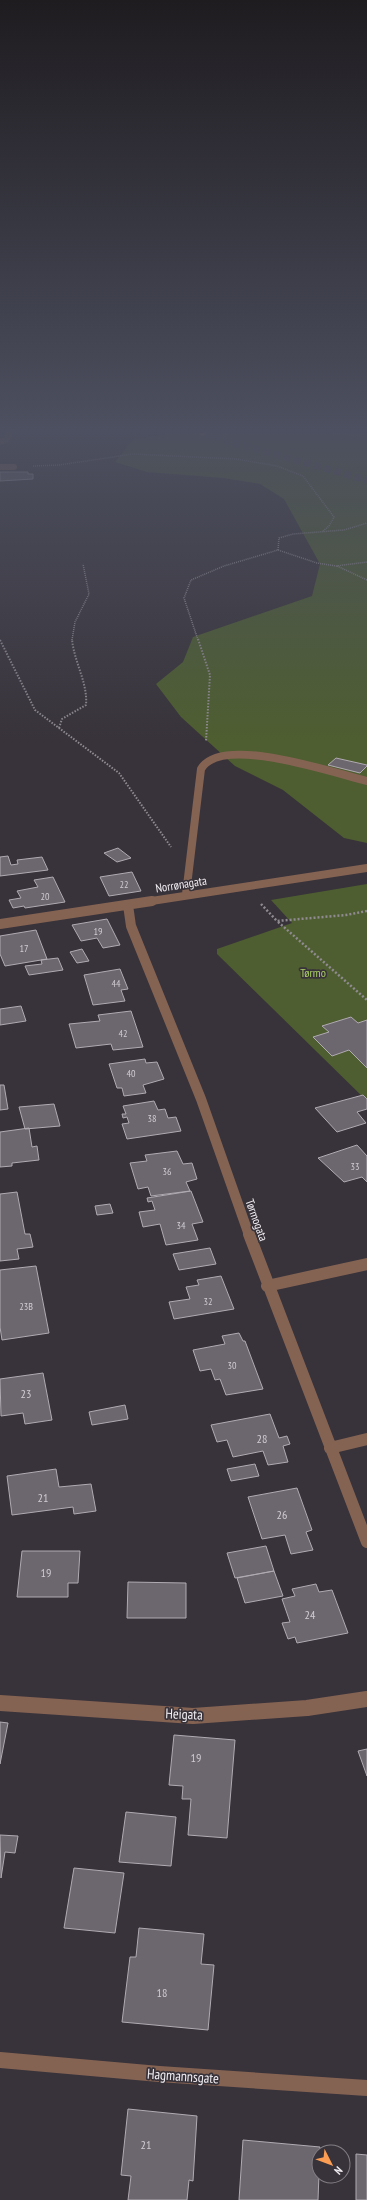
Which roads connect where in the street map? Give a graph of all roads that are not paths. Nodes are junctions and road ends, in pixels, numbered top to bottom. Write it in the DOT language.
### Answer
graph roads {
  1 [pos="367,781"];
  2 [pos="367,868"];
  3 [pos="186,894"];
  4 [pos="128,905"];
  5 [pos="0,924"];
  6 [pos="367,1264"];
  7 [pos="267,1286"];
  8 [pos="367,1439"];
  9 [pos="330,1448"];
  10 [pos="367,1542"];
  11 [pos="367,1699"];
  12 [pos="0,1704"];
  13 [pos="0,2060"];
  14 [pos="367,2088"];
  1 -- 3 [label="street"];
  2 -- 3 [label="street, Norrønagata"];
  3 -- 4 [label="street, Norrønagata"];
  4 -- 5 [label="street, Norrønagata"];
  4 -- 7 [label="street, Tørmogata"];
  6 -- 7 [label="street"];
  7 -- 9 [label="street, Tørmogata"];
  8 -- 9 [label="street"];
  9 -- 10 [label="street, Tørmogata"];
  11 -- 12 [label="street, Heigata"];
  13 -- 14 [label="street, Hagmannsgate"];
}
